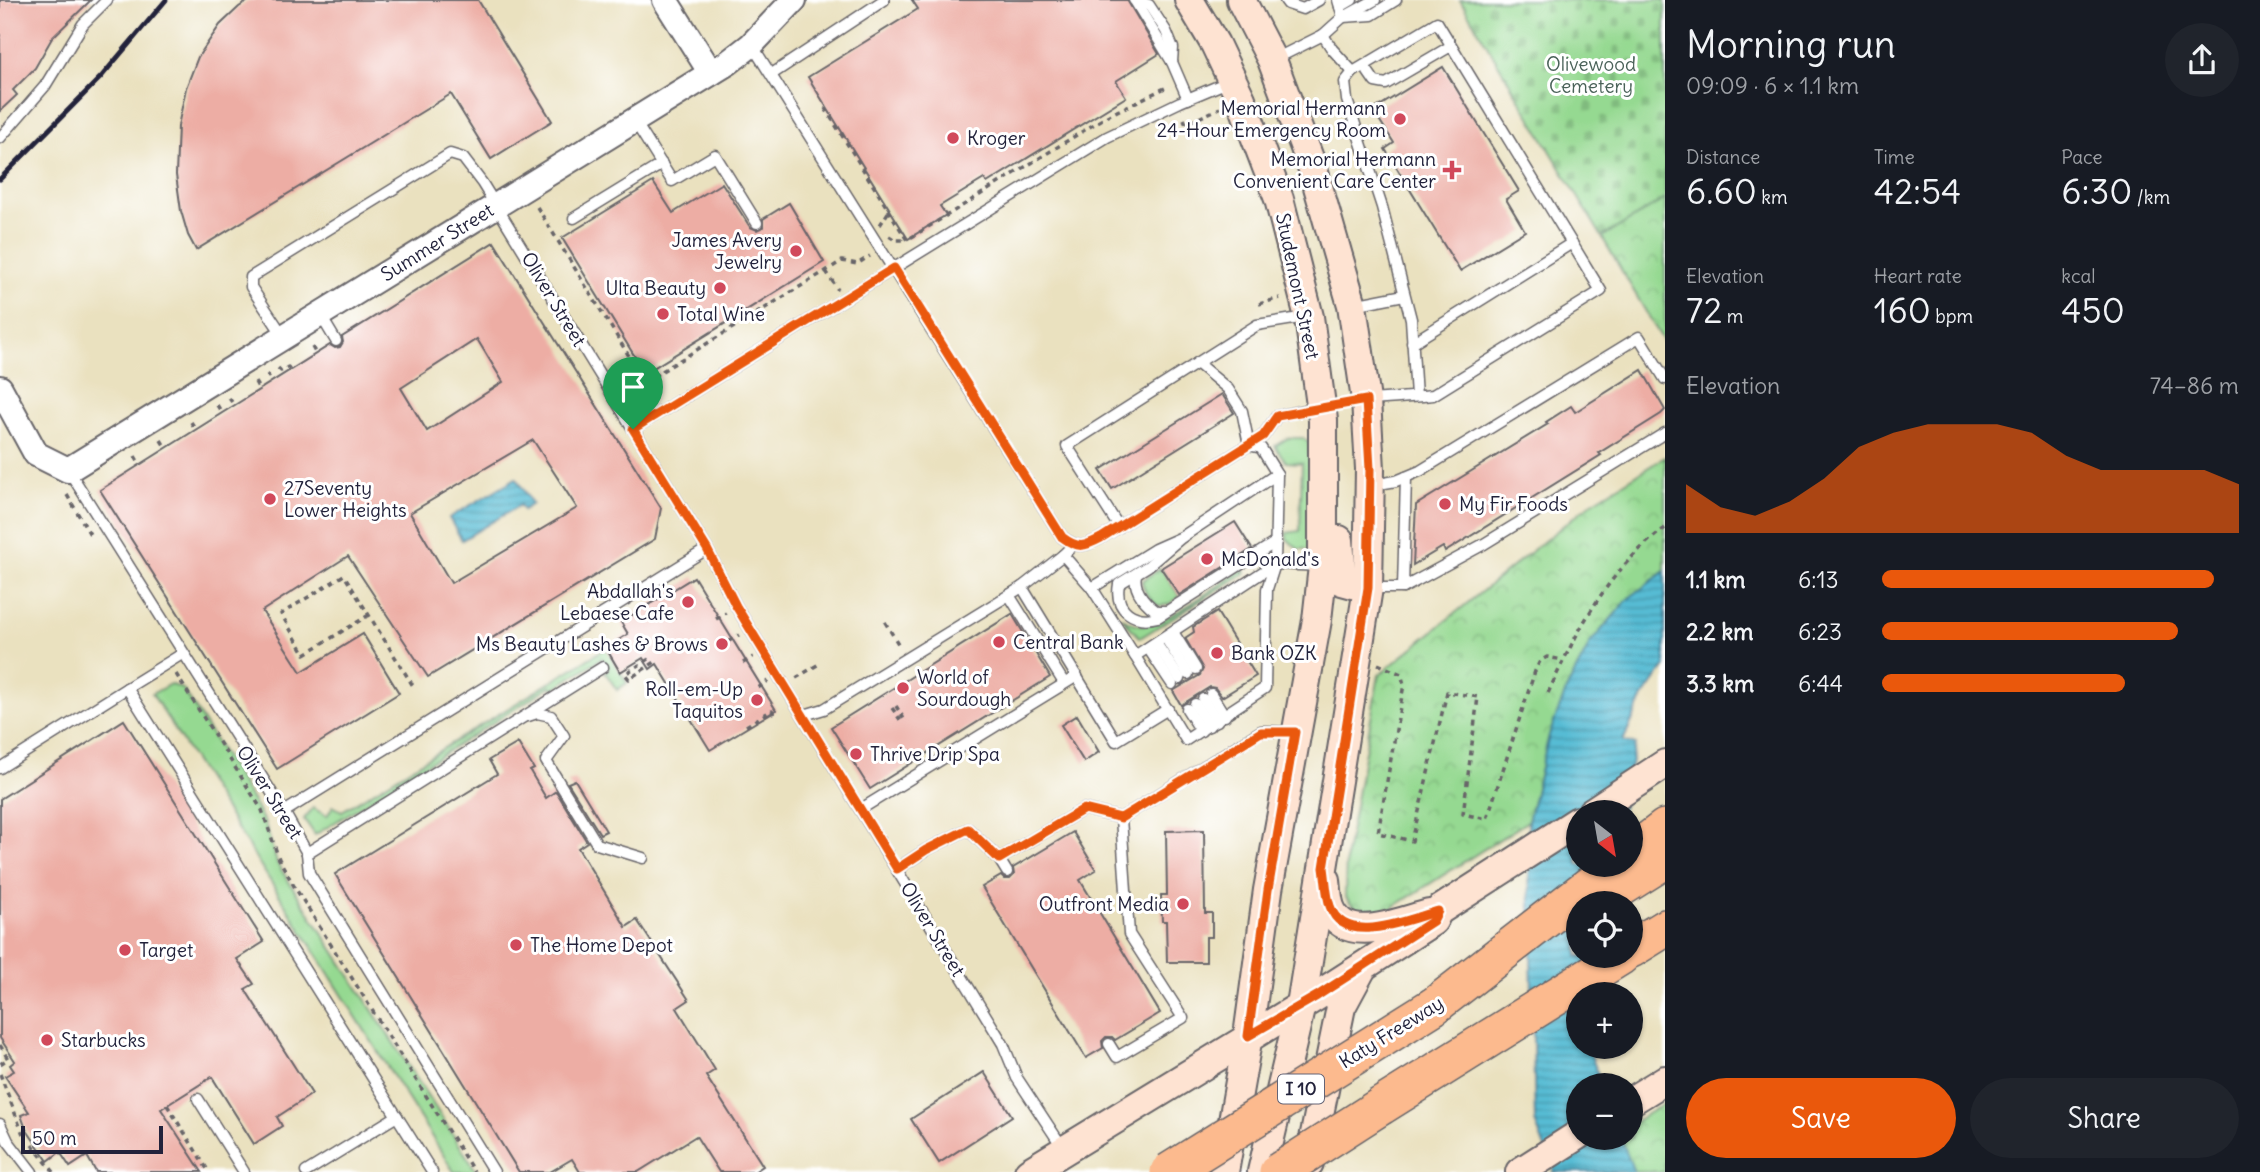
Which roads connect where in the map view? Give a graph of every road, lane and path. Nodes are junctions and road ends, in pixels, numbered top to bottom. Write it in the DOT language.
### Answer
graph roads {
  1 [pos="107,0"];
  2 [pos="665,0"];
  3 [pos="794,0"];
  4 [pos="884,0"];
  5 [pos="1135,0"];
  6 [pos="1189,0"];
  7 [pos="1241,0"];
  8 [pos="1285,0"];
  9 [pos="1319,0"];
  10 [pos="1352,0"];
  11 [pos="1375,0"];
  12 [pos="1396,0"];
  13 [pos="1340,8"];
  14 [pos="1323,35"];
  15 [pos="751,45"];
  16 [pos="1451,46"];
  17 [pos="1272,60"];
  18 [pos="1364,66"];
  19 [pos="1353,72"];
  20 [pos="711,73"];
  21 [pos="772,74"];
  22 [pos="1233,80"];
  23 [pos="1172,85"];
  24 [pos="1188,99"];
  25 [pos="825,108"];
  26 [pos="1220,108"];
  27 [pos="1184,119"];
  28 [pos="634,120"];
  29 [pos="0,138"];
  30 [pos="662,164"];
  31 [pos="496,205"];
  32 [pos="537,207"];
  33 [pos="889,211"];
  34 [pos="575,218"];
  35 [pos="757,223"];
  36 [pos="907,240"];
  37 [pos="1572,243"];
  38 [pos="872,254"];
  39 [pos="894,268"];
  40 [pos="826,271"];
  41 [pos="1404,295"];
  42 [pos="1282,298"];
  43 [pos="844,299"];
  44 [pos="1259,304"];
  45 [pos="1352,305"];
  46 [pos="321,315"];
  47 [pos="1309,317"];
  48 [pos="284,338"];
  49 [pos="337,341"];
  50 [pos="1412,343"];
  51 [pos="312,347"];
  52 [pos="316,354"];
  53 [pos="1197,363"];
  54 [pos="278,368"];
  55 [pos="290,370"];
  56 [pos="267,374"];
  57 [pos="1665,379"];
  58 [pos="255,382"];
  59 [pos="272,382"];
  60 [pos="645,382"];
  61 [pos="0,388"];
  62 [pos="260,389"];
  63 [pos="1416,396"];
  64 [pos="229,398"];
  65 [pos="1366,400"];
  66 [pos="647,403"];
  67 [pos="217,405"];
  68 [pos="234,405"];
  69 [pos="1321,406"];
  70 [pos="222,413"];
  71 [pos="191,422"];
  72 [pos="196,429"];
  73 [pos="633,429"];
  74 [pos="1665,433"];
  75 [pos="161,440"];
  76 [pos="1249,444"];
  77 [pos="166,448"];
  78 [pos="135,456"];
  79 [pos="1324,456"];
  80 [pos="140,465"];
  81 [pos="68,470"];
  82 [pos="1277,474"];
  83 [pos="1406,477"];
  84 [pos="1370,485"];
  85 [pos="1119,527"];
  86 [pos="1665,528"];
  87 [pos="1182,537"];
  88 [pos="1276,542"];
  89 [pos="1073,545"];
  90 [pos="707,549"];
  91 [pos="1063,555"];
  92 [pos="1275,564"];
  93 [pos="1323,566"];
  94 [pos="1136,574"];
  95 [pos="1022,587"];
  96 [pos="1092,588"];
  97 [pos="1368,588"];
  98 [pos="1403,588"];
  99 [pos="1009,594"];
  100 [pos="1168,611"];
  101 [pos="369,615"];
  102 [pos="885,622"];
  103 [pos="1161,640"];
  104 [pos="900,647"];
  105 [pos="182,654"];
  106 [pos="1135,656"];
  107 [pos="649,659"];
  108 [pos="658,660"];
  109 [pos="1563,660"];
  110 [pos="1376,663"];
  111 [pos="819,664"];
  112 [pos="603,667"];
  113 [pos="1077,676"];
  114 [pos="796,678"];
  115 [pos="1064,684"];
  116 [pos="127,688"];
  117 [pos="415,689"];
  118 [pos="1548,693"];
  119 [pos="1168,709"];
  120 [pos="774,715"];
  121 [pos="804,715"];
  122 [pos="521,718"];
  123 [pos="1213,723"];
  124 [pos="746,726"];
  125 [pos="1295,732"];
  126 [pos="1665,764"];
  127 [pos="0,768"];
  128 [pos="1610,800"];
  129 [pos="861,810"];
  130 [pos="284,811"];
  131 [pos="1121,818"];
  132 [pos="1566,829"];
  133 [pos="1656,851"];
  134 [pos="307,853"];
  135 [pos="643,858"];
  136 [pos="999,859"];
  137 [pos="1324,868"];
  138 [pos="897,869"];
  139 [pos="1007,872"];
  140 [pos="1600,877"];
  141 [pos="1611,891"];
  142 [pos="1438,911"];
  143 [pos="1566,922"];
  144 [pos="1364,965"];
  145 [pos="1602,968"];
  146 [pos="1301,1005"];
  147 [pos="1434,1006"];
  148 [pos="1248,1036"];
  149 [pos="1109,1044"];
  150 [pos="0,1045"];
  151 [pos="0,1064"];
  152 [pos="0,1074"];
  153 [pos="1665,1080"];
  154 [pos="1643,1094"];
  155 [pos="198,1099"];
  156 [pos="167,1105"];
  157 [pos="397,1116"];
  158 [pos="0,1124"];
  159 [pos="1566,1143"];
  160 [pos="1064,1150"];
  161 [pos="32,1172"];
  162 [pos="54,1172"];
  163 [pos="209,1172"];
  164 [pos="244,1172"];
  165 [pos="306,1172"];
  166 [pos="432,1172"];
  167 [pos="494,1172"];
  168 [pos="1029,1172"];
  169 [pos="1169,1172"];
  170 [pos="1224,1172"];
  171 [pos="1262,1172"];
  172 [pos="1278,1172"];
  173 [pos="1307,1172"];
  174 [pos="1520,1172"];
  1 -- 29 [label="lane"];
  2 -- 20 [label="street"];
  3 -- 15 [label="street, Summer Street"];
  4 -- 21 [label="lane"];
  5 -- 24 [label="lane"];
  6 -- 22 [label="main road, Studemont Street"];
  7 -- 17 [label="main road"];
  8 -- 9 [label="lane"];
  10 -- 13 [label="lane"];
  11 -- 13 [label="lane"];
  12 -- 13 [label="lane"];
  13 -- 14 [label="lane"];
  14 -- 17 [label="lane"];
  14 -- 19 [label="lane"];
  15 -- 20 [label="street, Summer Street"];
  15 -- 21 [label="lane"];
  16 -- 18 [label="lane"];
  16 -- 18 [label="lane"];
  16 -- 37 [label="lane"];
  17 -- 22 [label="main road"];
  17 -- 45 [label="main road"];
  18 -- 19 [label="lane"];
  19 -- 41 [label="lane"];
  20 -- 28 [label="street, Summer Street"];
  21 -- 39 [label="lane"];
  22 -- 24 [label="lane"];
  22 -- 47 [label="main road, Studemont Street"];
  23 -- 36 [label="path"];
  24 -- 39 [label="lane"];
  25 -- 33 [label="path"];
  26 -- 27 [label="path"];
  28 -- 30 [label="lane"];
  28 -- 31 [label="street, Summer Street"];
  30 -- 34 [label="lane"];
  30 -- 35 [label="lane"];
  31 -- 46 [label="street, Summer Street"];
  31 -- 48 [label="lane, Oliver Street"];
  31 -- 73 [label="lane, Oliver Street"];
  32 -- 60 [label="path"];
  33 -- 36 [label="path"];
  33 -- 36 [label="path"];
  37 -- 50 [label="lane"];
  37 -- 63 [label="lane"];
  38 -- 40 [label="path"];
  39 -- 43 [label="lane"];
  39 -- 89 [label="lane"];
  40 -- 43 [label="path"];
  40 -- 60 [label="path"];
  41 -- 45 [label="lane"];
  41 -- 50 [label="lane"];
  42 -- 44 [label="path"];
  43 -- 73 [label="lane"];
  45 -- 65 [label="main road"];
  46 -- 48 [label="street, Summer Street"];
  46 -- 49 [label="lane"];
  47 -- 53 [label="lane"];
  47 -- 69 [label="main road, Studemont Street"];
  48 -- 81 [label="street, Summer Street"];
  50 -- 63 [label="lane"];
  51 -- 52 [label="path"];
  53 -- 76 [label="lane"];
  53 -- 85 [label="lane"];
  54 -- 55 [label="path"];
  56 -- 59 [label="path"];
  57 -- 83 [label="lane"];
  58 -- 62 [label="path"];
  60 -- 66 [label="path"];
  61 -- 81 [label="street"];
  63 -- 65 [label="lane"];
  64 -- 68 [label="path"];
  65 -- 69 [label="main road"];
  65 -- 84 [label="main road"];
  67 -- 70 [label="path"];
  69 -- 76 [label="lane"];
  69 -- 79 [label="main road, Studemont Street"];
  71 -- 72 [label="path"];
  73 -- 90 [label="lane, Oliver Street"];
  74 -- 98 [label="lane"];
  75 -- 77 [label="path"];
  76 -- 82 [label="lane"];
  76 -- 85 [label="lane"];
  78 -- 80 [label="path"];
  79 -- 93 [label="main road, Studemont Street"];
  79 -- 97 [label="main road"];
  81 -- 105 [label="lane, Oliver Street"];
  82 -- 87 [label="lane"];
  82 -- 88 [label="lane"];
  83 -- 84 [label="lane"];
  83 -- 98 [label="lane"];
  84 -- 97 [label="main road"];
  85 -- 89 [label="lane"];
  86 -- 109 [label="path"];
  87 -- 94 [label="lane"];
  87 -- 96 [label="lane"];
  88 -- 92 [label="lane"];
  88 -- 100 [label="lane"];
  89 -- 91 [label="lane"];
  90 -- 121 [label="lane, Oliver Street"];
  90 -- 130 [label="lane"];
  91 -- 95 [label="lane"];
  91 -- 96 [label="lane"];
  92 -- 93 [label="lane"];
  92 -- 103 [label="lane"];
  92 -- 123 [label="lane"];
  93 -- 125 [label="main road, Studemont Street"];
  94 -- 100 [label="lane"];
  94 -- 100 [label="lane"];
  95 -- 99 [label="lane"];
  95 -- 113 [label="lane"];
  96 -- 106 [label="lane"];
  97 -- 98 [label="lane"];
  97 -- 137 [label="main road"];
  99 -- 115 [label="lane"];
  99 -- 121 [label="lane"];
  101 -- 101 [label="path"];
  101 -- 117 [label="path"];
  102 -- 104 [label="path"];
  103 -- 103 [label="lane"];
  103 -- 106 [label="lane"];
  105 -- 116 [label="lane"];
  105 -- 130 [label="lane, Oliver Street"];
  106 -- 119 [label="lane"];
  107 -- 108 [label="path"];
  109 -- 110 [label="path"];
  109 -- 118 [label="path"];
  111 -- 114 [label="path"];
  112 -- 122 [label="lane"];
  113 -- 115 [label="lane"];
  113 -- 119 [label="lane"];
  115 -- 129 [label="lane"];
  116 -- 127 [label="lane"];
  116 -- 157 [label="lane"];
  119 -- 123 [label="lane"];
  120 -- 124 [label="path"];
  121 -- 129 [label="lane, Oliver Street"];
  122 -- 134 [label="lane"];
  122 -- 135 [label="lane"];
  123 -- 123 [label="lane"];
  125 -- 131 [label="lane"];
  125 -- 148 [label="main road, Studemont Street"];
  126 -- 128 [label="main road"];
  129 -- 138 [label="lane, Oliver Street"];
  130 -- 134 [label="lane, Oliver Street"];
  131 -- 136 [label="lane"];
  131 -- 149 [label="lane"];
  132 -- 142 [label="main road"];
  133 -- 141 [label="highway"];
  134 -- 167 [label="lane, Oliver Street"];
  136 -- 138 [label="lane"];
  136 -- 139 [label="lane"];
  137 -- 142 [label="main road"];
  137 -- 146 [label="main road"];
  138 -- 160 [label="lane, Oliver Street"];
  140 -- 147 [label="highway"];
  142 -- 144 [label="main road"];
  143 -- 147 [label="highway, Katy Freeway / I 10"];
  144 -- 146 [label="main road"];
  144 -- 173 [label="main road"];
  145 -- 172 [label="highway, bridge"];
  146 -- 148 [label="main road"];
  146 -- 171 [label="main road"];
  147 -- 169 [label="highway, Katy Freeway / I 10, bridge"];
  148 -- 160 [label="main road"];
  148 -- 170 [label="main road, Studemont Street"];
  150 -- 151 [label="path"];
  152 -- 162 [label="path"];
  153 -- 154 [label="main road"];
  155 -- 164 [label="lane"];
  156 -- 163 [label="path"];
  157 -- 165 [label="lane"];
  157 -- 166 [label="lane"];
  158 -- 161 [label="lane"];
  159 -- 174 [label="main road"];
  160 -- 168 [label="main road"];
}
